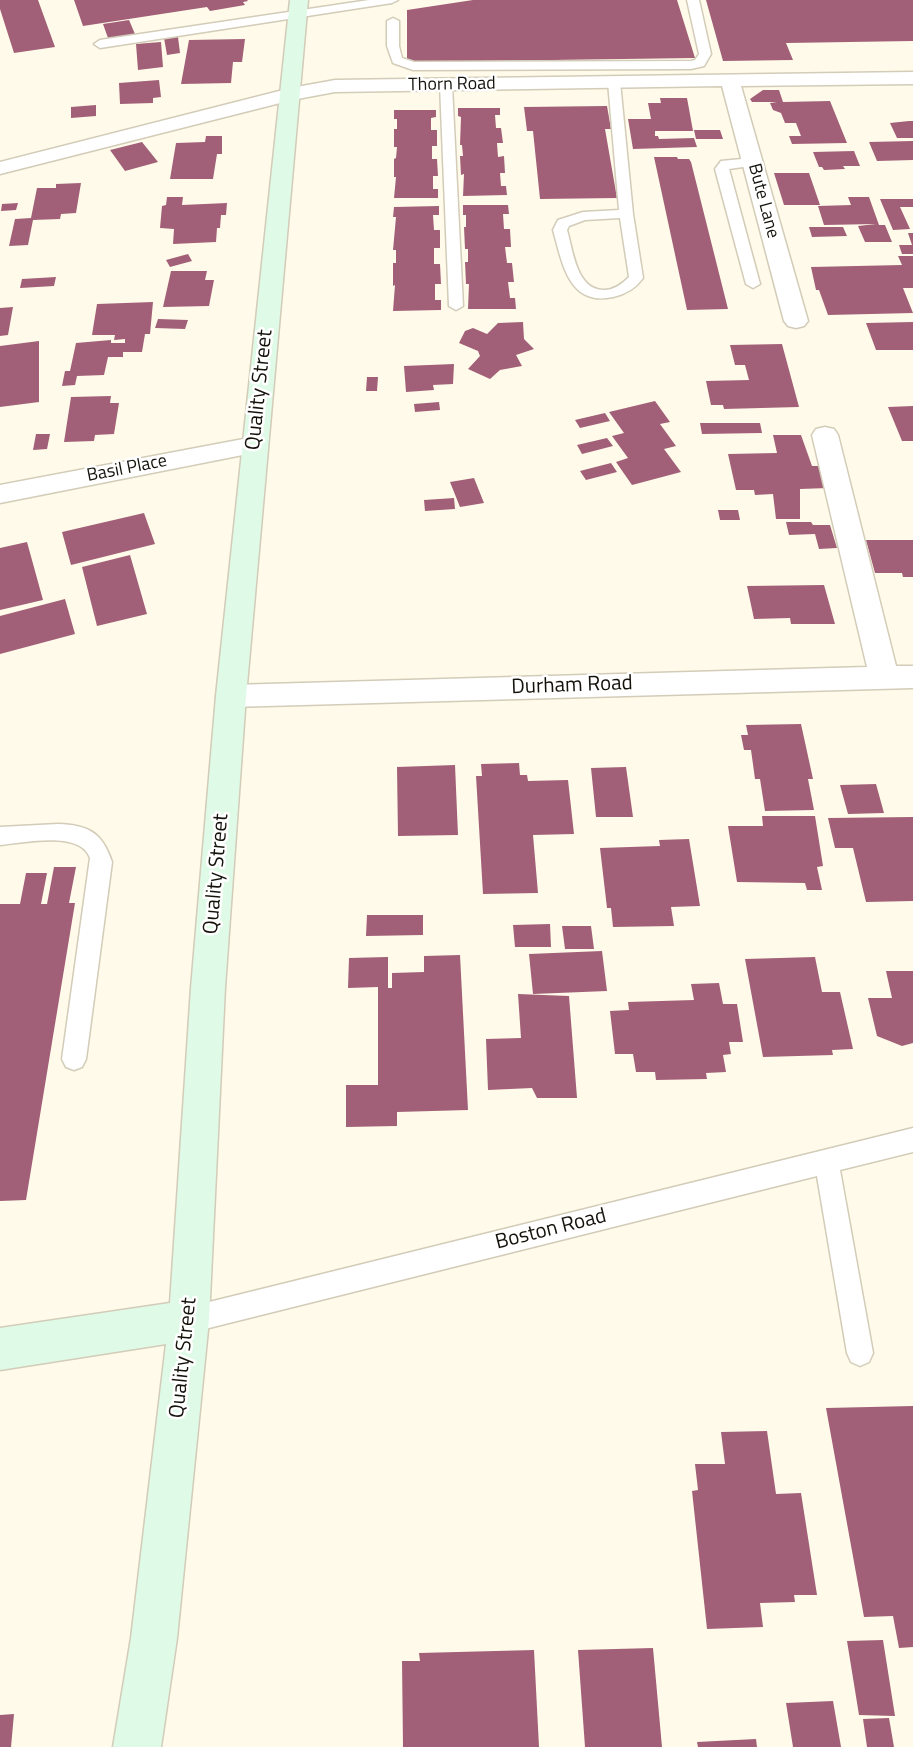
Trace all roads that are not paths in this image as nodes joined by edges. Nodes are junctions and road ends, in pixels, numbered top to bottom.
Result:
1 (392, 0) edge
2 (693, 0) edge
3 (298, 7) edge
4 (393, 21) dead end
5 (100, 44) dead end
6 (913, 78) edge
7 (730, 80) junction
8 (614, 82) junction
9 (446, 85) junction
10 (291, 94) junction
11 (752, 162) junction
12 (0, 168) edge
13 (626, 214) junction
14 (765, 267) junction
15 (753, 284) dead end
16 (456, 306) dead end
17 (796, 321) dead end
18 (825, 435) dead end
19 (254, 445) junction
20 (0, 494) edge
21 (913, 677) edge
22 (884, 678) junction
23 (231, 696) junction
24 (0, 836) edge
25 (74, 1059) dead end
26 (913, 1140) edge
27 (827, 1162) junction
28 (189, 1320) junction
29 (0, 1349) edge
30 (860, 1353) dead end
31 (136, 1747) edge

1 - 3 lane
2 - 4 lane
3 - 5 lane
3 - 10 street, Quality Street
6 - 7 street, Thorn Road
7 - 8 street, Thorn Road
7 - 11 street, Bute Lane
8 - 9 street, Thorn Road
8 - 13 lane
9 - 10 street, Thorn Road
9 - 16 lane
10 - 12 street, Thorn Road
10 - 19 street, Quality Street
11 - 14 street, Bute Lane
11 - 14 lane
13 - 13 lane
14 - 15 lane
14 - 17 street, Bute Lane
18 - 22 street
19 - 20 street, Basil Place
19 - 23 street, Quality Street
21 - 22 street, Durham Road
22 - 23 street, Durham Road
23 - 28 street, Quality Street
24 - 25 lane
26 - 27 lane, Boston Road
27 - 28 lane, Boston Road
27 - 30 lane
28 - 29 street
28 - 31 street, Quality Street

